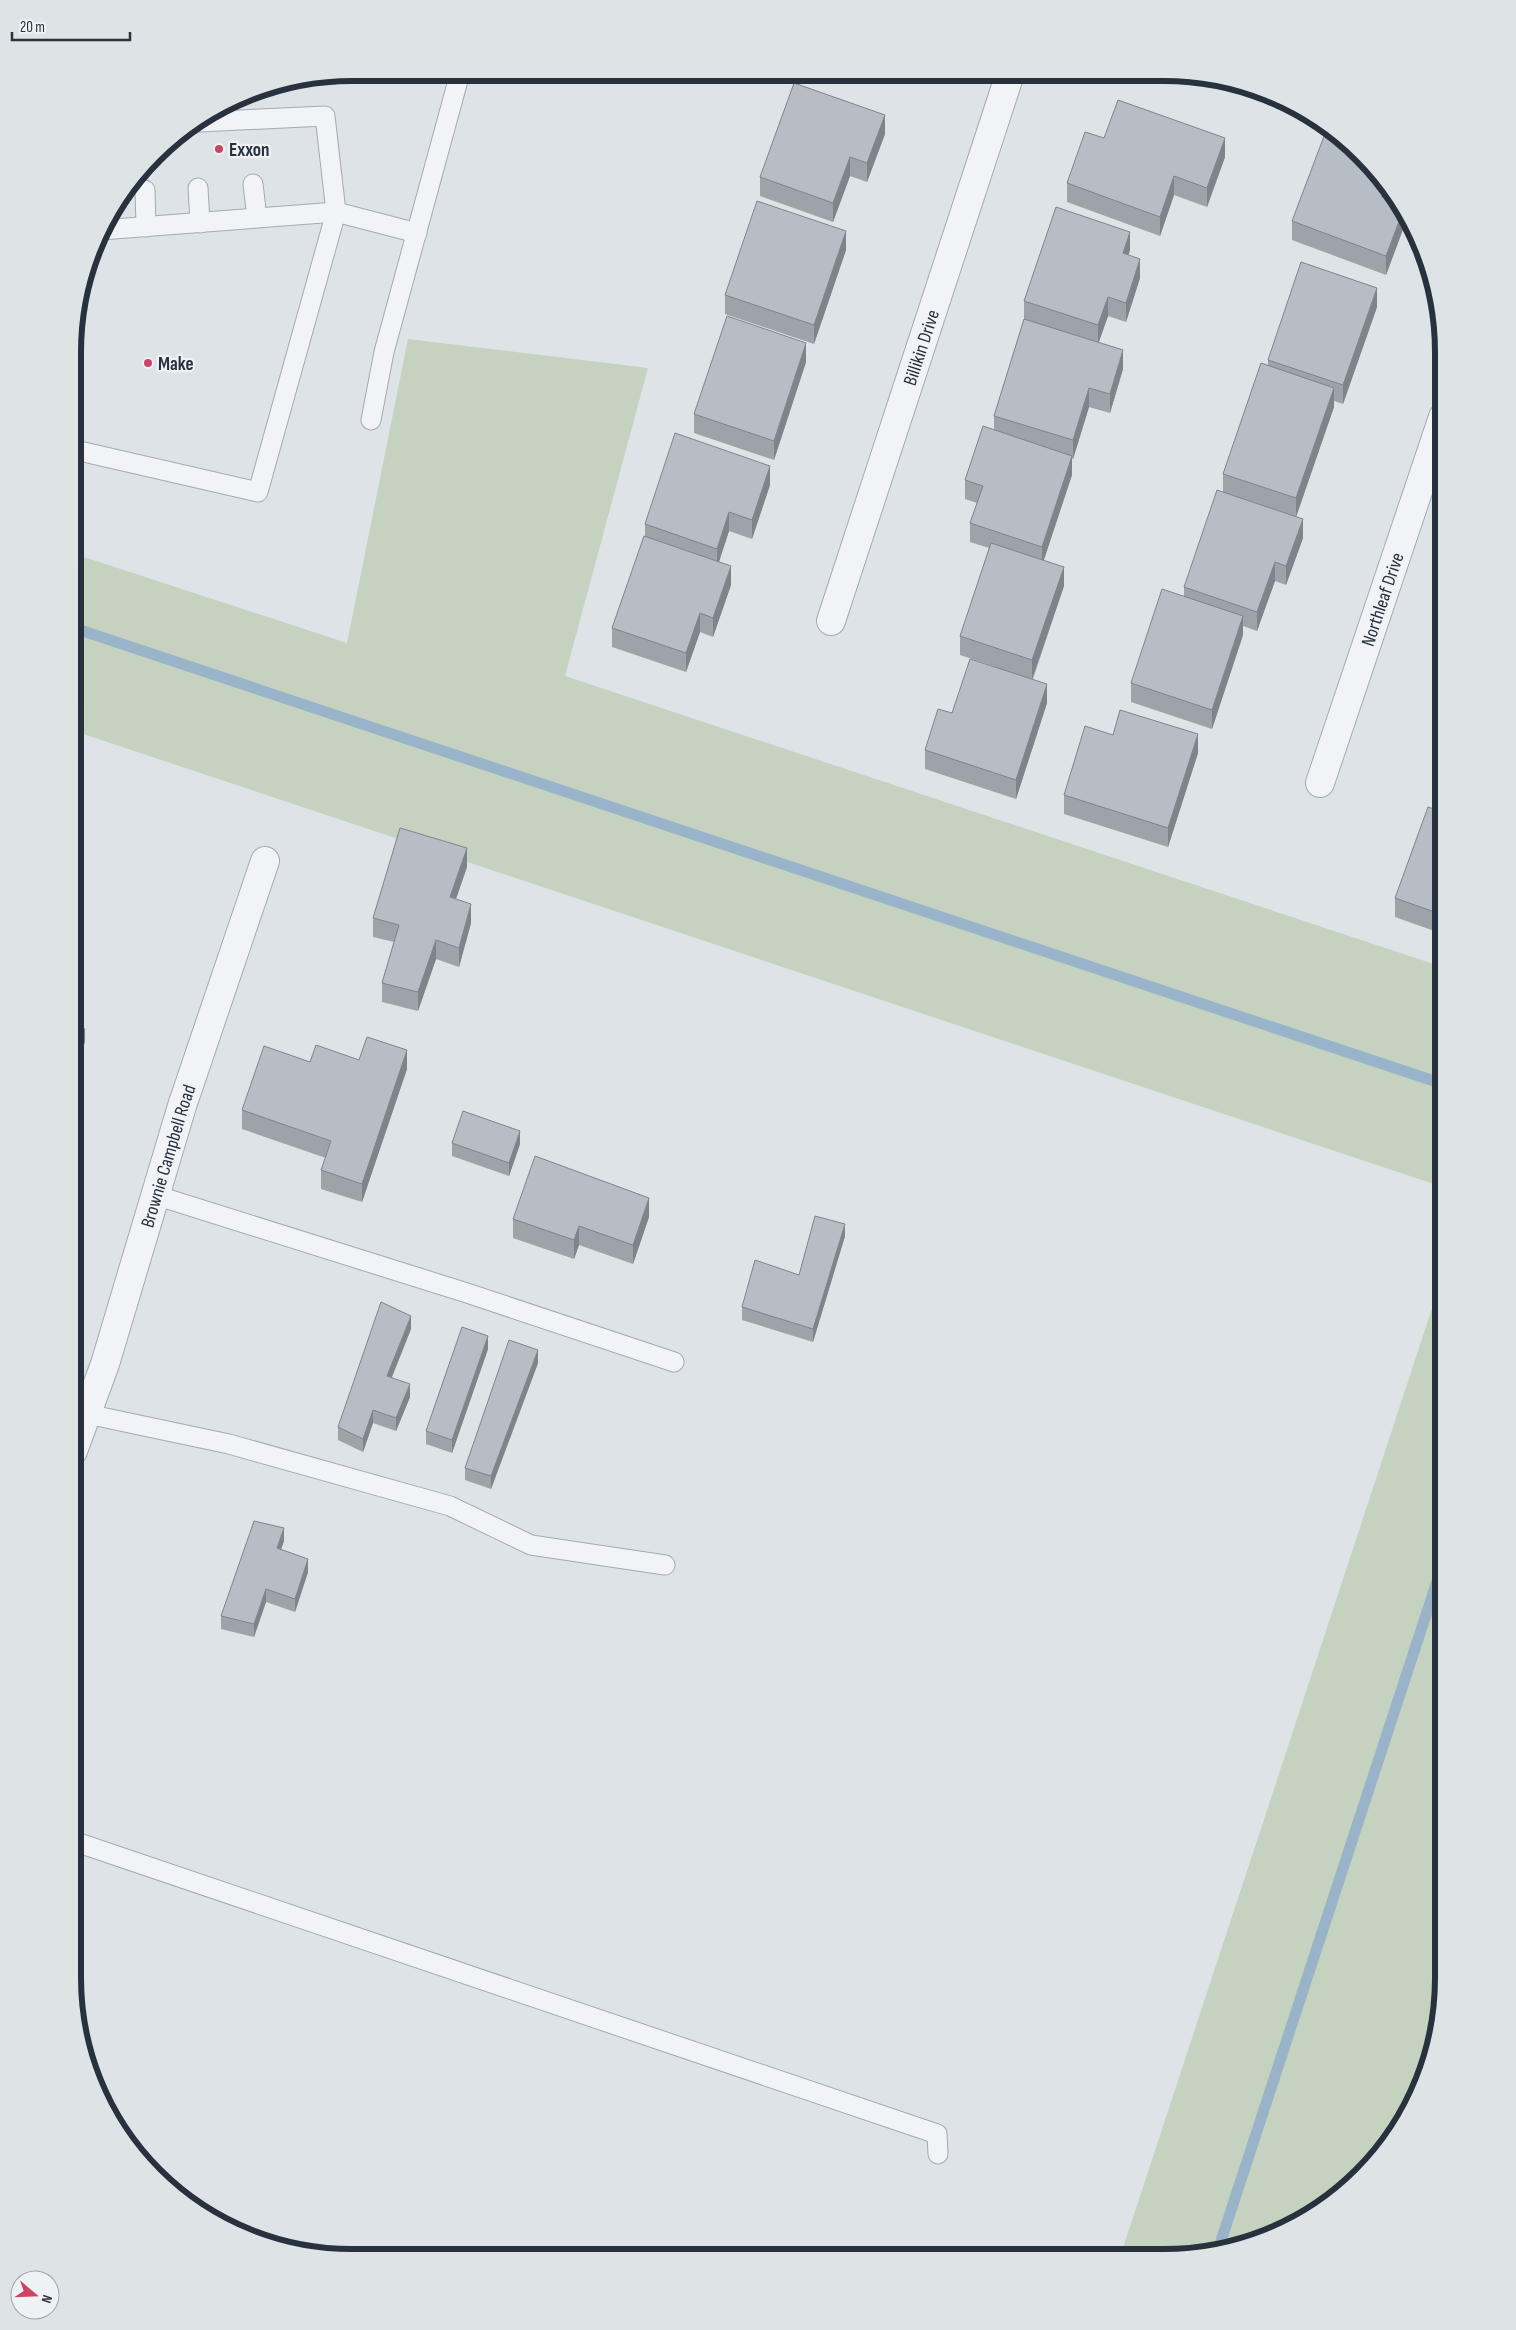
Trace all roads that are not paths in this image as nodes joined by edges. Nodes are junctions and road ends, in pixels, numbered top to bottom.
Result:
1 (458, 81) edge
2 (1008, 81) edge
3 (200, 128) edge
4 (253, 184) dead end
5 (198, 188) dead end
6 (145, 190) dead end
7 (336, 212) junction
8 (257, 218) junction
9 (200, 223) junction
10 (146, 227) junction
11 (111, 229) edge
12 (416, 233) junction
13 (371, 420) dead end
14 (1435, 444) edge
15 (81, 451) edge
16 (831, 622) dead end
17 (1320, 783) dead end
18 (265, 860) dead end
19 (155, 1195) junction
20 (674, 1362) dead end
21 (87, 1414) junction
22 (81, 1430) edge
23 (665, 1565) dead end
24 (81, 1844) edge
25 (938, 2154) dead end

1 - 12 lane
2 - 16 street, Billikin Drive
3 - 7 lane
4 - 8 lane
5 - 9 lane
6 - 10 lane
7 - 8 lane
7 - 12 lane
7 - 15 lane
8 - 9 lane
9 - 10 lane
10 - 11 lane
12 - 13 lane
14 - 17 street, Northleaf Drive
18 - 19 street, Brownie Campbell Road
19 - 20 lane
19 - 21 street, Brownie Campbell Road
21 - 22 street, Brownie Campbell Road
21 - 23 lane
24 - 25 lane

